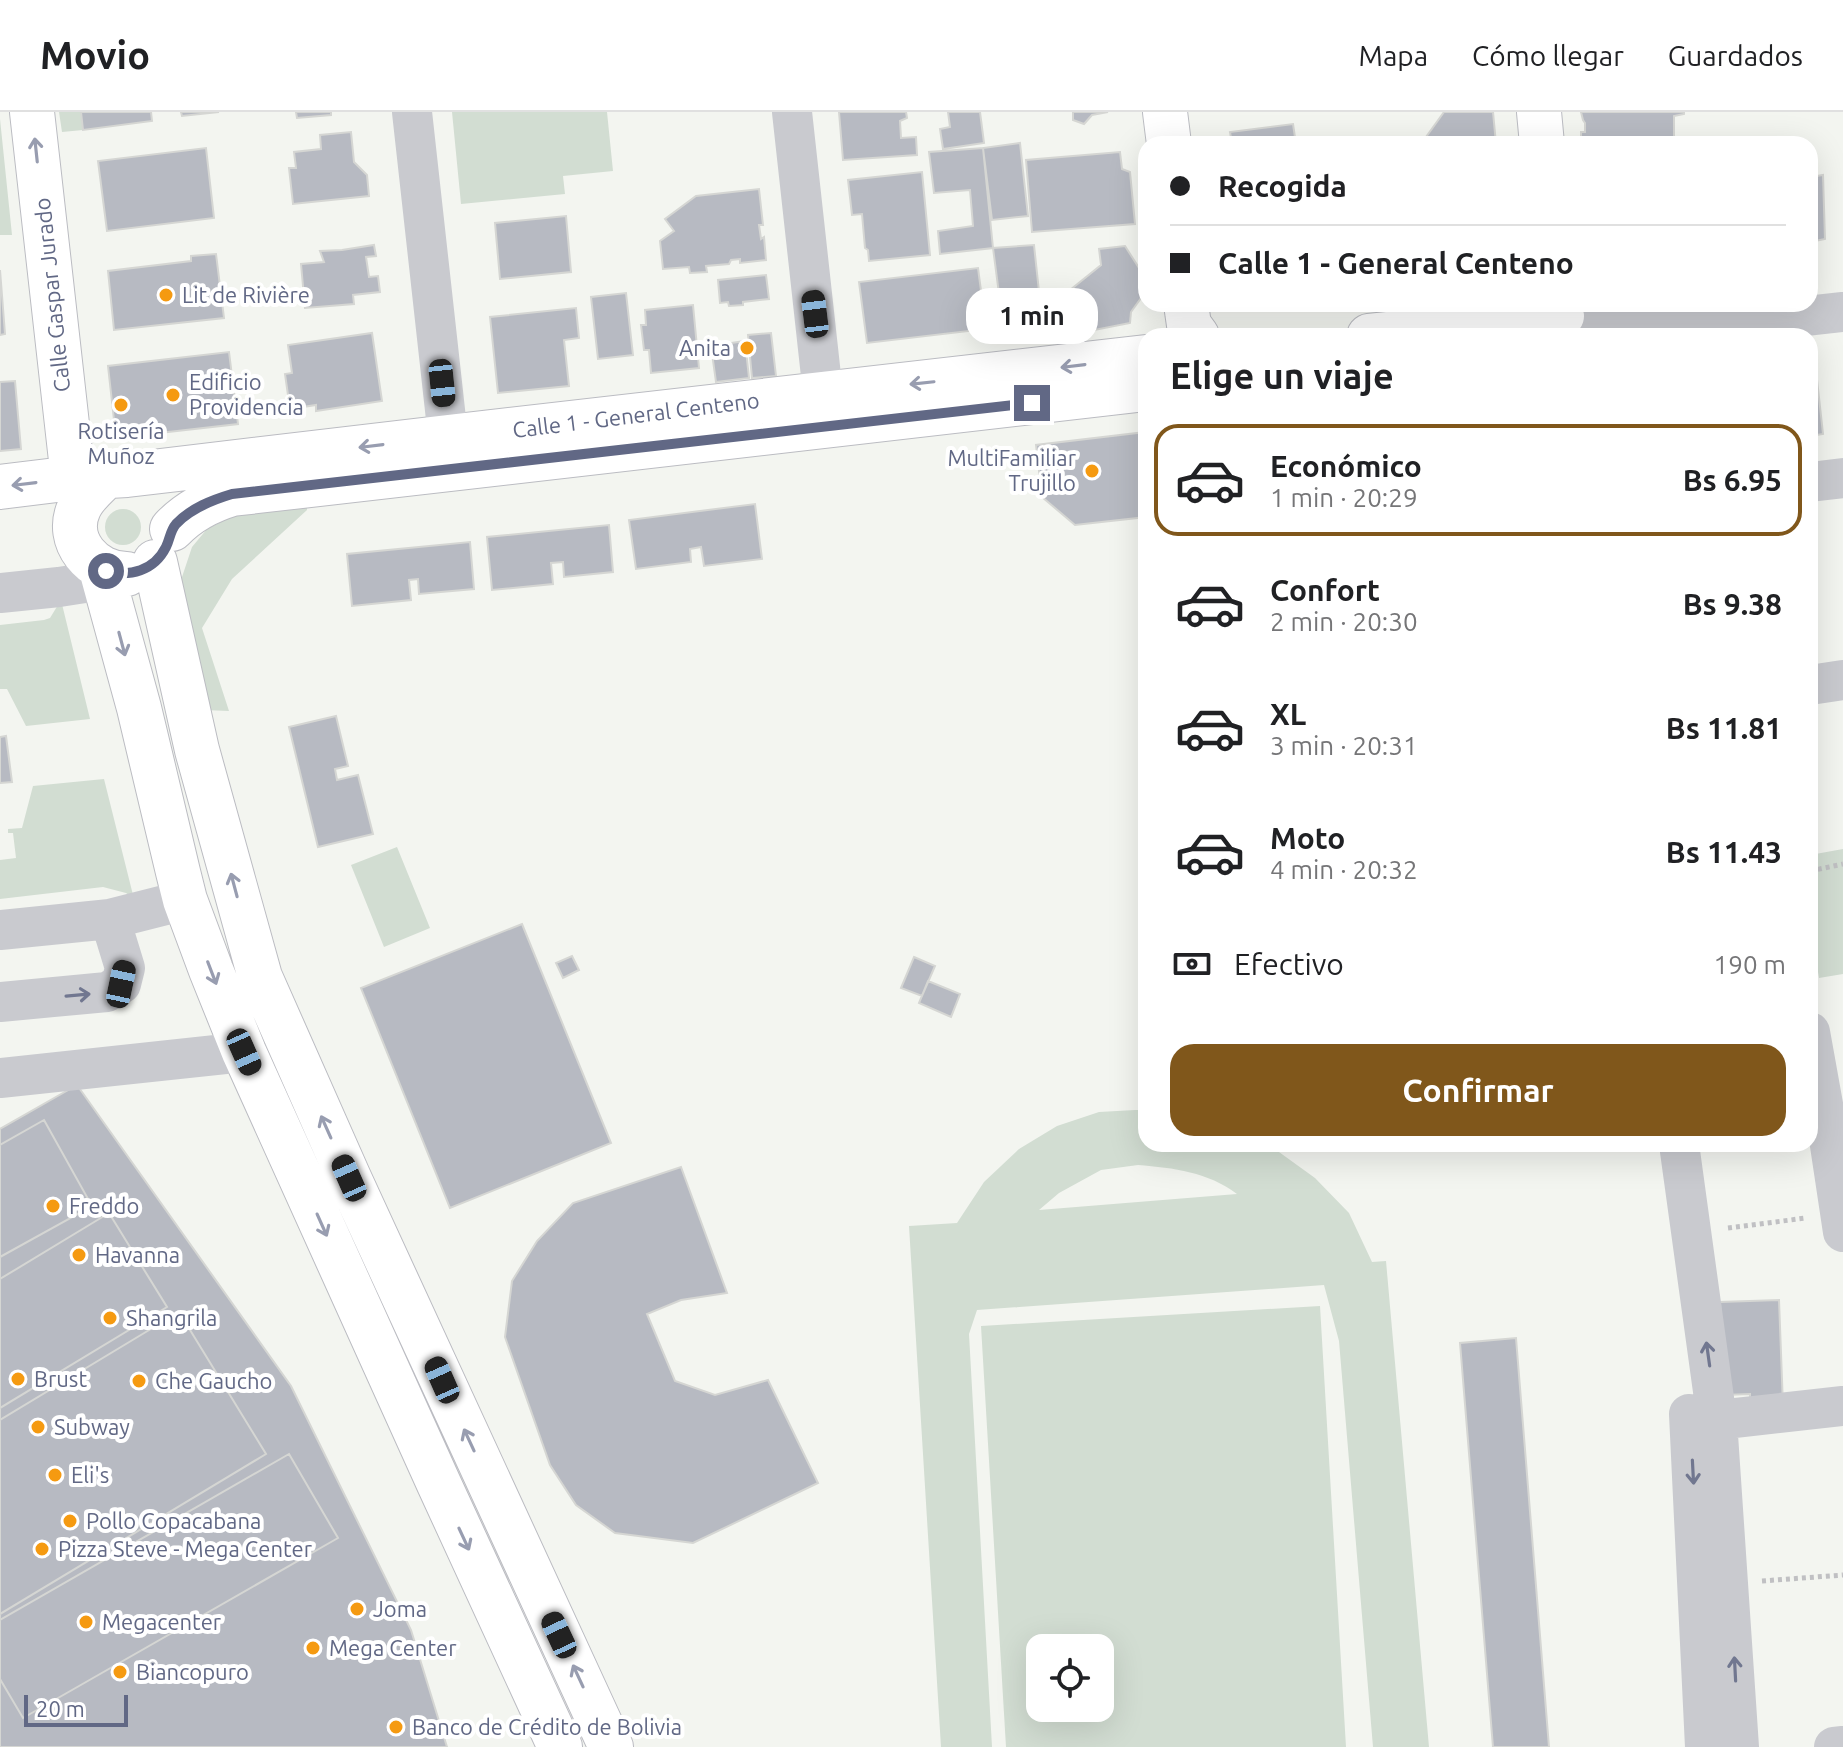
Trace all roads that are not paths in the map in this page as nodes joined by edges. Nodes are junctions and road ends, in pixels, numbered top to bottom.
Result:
1 (32, 112) edge
2 (412, 112) edge
3 (792, 112) edge
4 (1165, 112) edge
5 (1539, 112) edge
6 (1168, 136) edge
7 (1541, 136) edge
8 (1843, 285) edge
9 (1818, 287) edge
10 (1608, 312) edge
11 (1843, 312) edge
12 (1757, 313) edge
13 (1556, 319) edge
14 (1457, 328) edge
15 (1668, 328) edge
16 (1138, 359) edge
17 (1138, 389) edge
18 (1002, 390) junction
19 (825, 410) junction
20 (450, 453) junction
21 (101, 477) junction
22 (1843, 478) edge
23 (1818, 481) edge
24 (0, 487) edge
25 (0, 517) edge
26 (74, 522) junction
27 (164, 545) junction
28 (103, 574) junction
29 (0, 593) edge
30 (1843, 680) edge
31 (1818, 684) edge
32 (185, 696) junction
33 (139, 708) junction
34 (185, 900) junction
35 (110, 919) junction
36 (0, 930) edge
37 (0, 1002) edge
38 (244, 1052) junction
39 (1818, 1070) edge
40 (0, 1078) edge
41 (1836, 1131) edge
42 (1655, 1152) edge
43 (1680, 1152) edge
44 (1842, 1223) edge
45 (1843, 1406) edge
46 (1704, 1422) junction
47 (1843, 1746) edge
48 (560, 1747) edge
49 (611, 1747) edge
50 (1705, 1747) edge
51 (1739, 1747) edge
52 (1834, 1747) edge

21 -> 1 main road, Calle Gaspar Jurado
2 - 20 street
3 - 19 street
4 - 6 main road
5 - 7 main road
8 - 9 street
10 - 13 street
11 - 12 street
12 - 15 street
13 - 14 main road
16 -> 18 main road, Calle 1 - General Centeno
17 - 18 main road, Calle 1 - General Centeno
18 - 19 main road, Calle 1 - General Centeno
19 - 20 main road, Calle 1 - General Centeno
20 -> 21 main road, Calle 1 - General Centeno
20 - 27 main road, Calle 1 - General Centeno
21 -> 24 main road, Calle 1 - General Centeno
21 - 26 main road
21 - 27 main road
22 - 23 street
25 - 26 main road
26 - 28 main road
27 - 28 main road
27 - 32 main road
28 - 29 street
28 -> 33 main road
30 - 31 street
32 - 33 main road
49 -> 32 main road
33 - 34 main road
34 - 35 street
34 -> 38 main road
35 - 36 street
37 -> 35 street
38 - 40 street
38 -> 48 main road
39 - 41 street
41 - 44 street
42 - 46 street
46 -> 43 street
45 - 46 street
46 -> 50 street
51 -> 46 street
47 - 52 street

